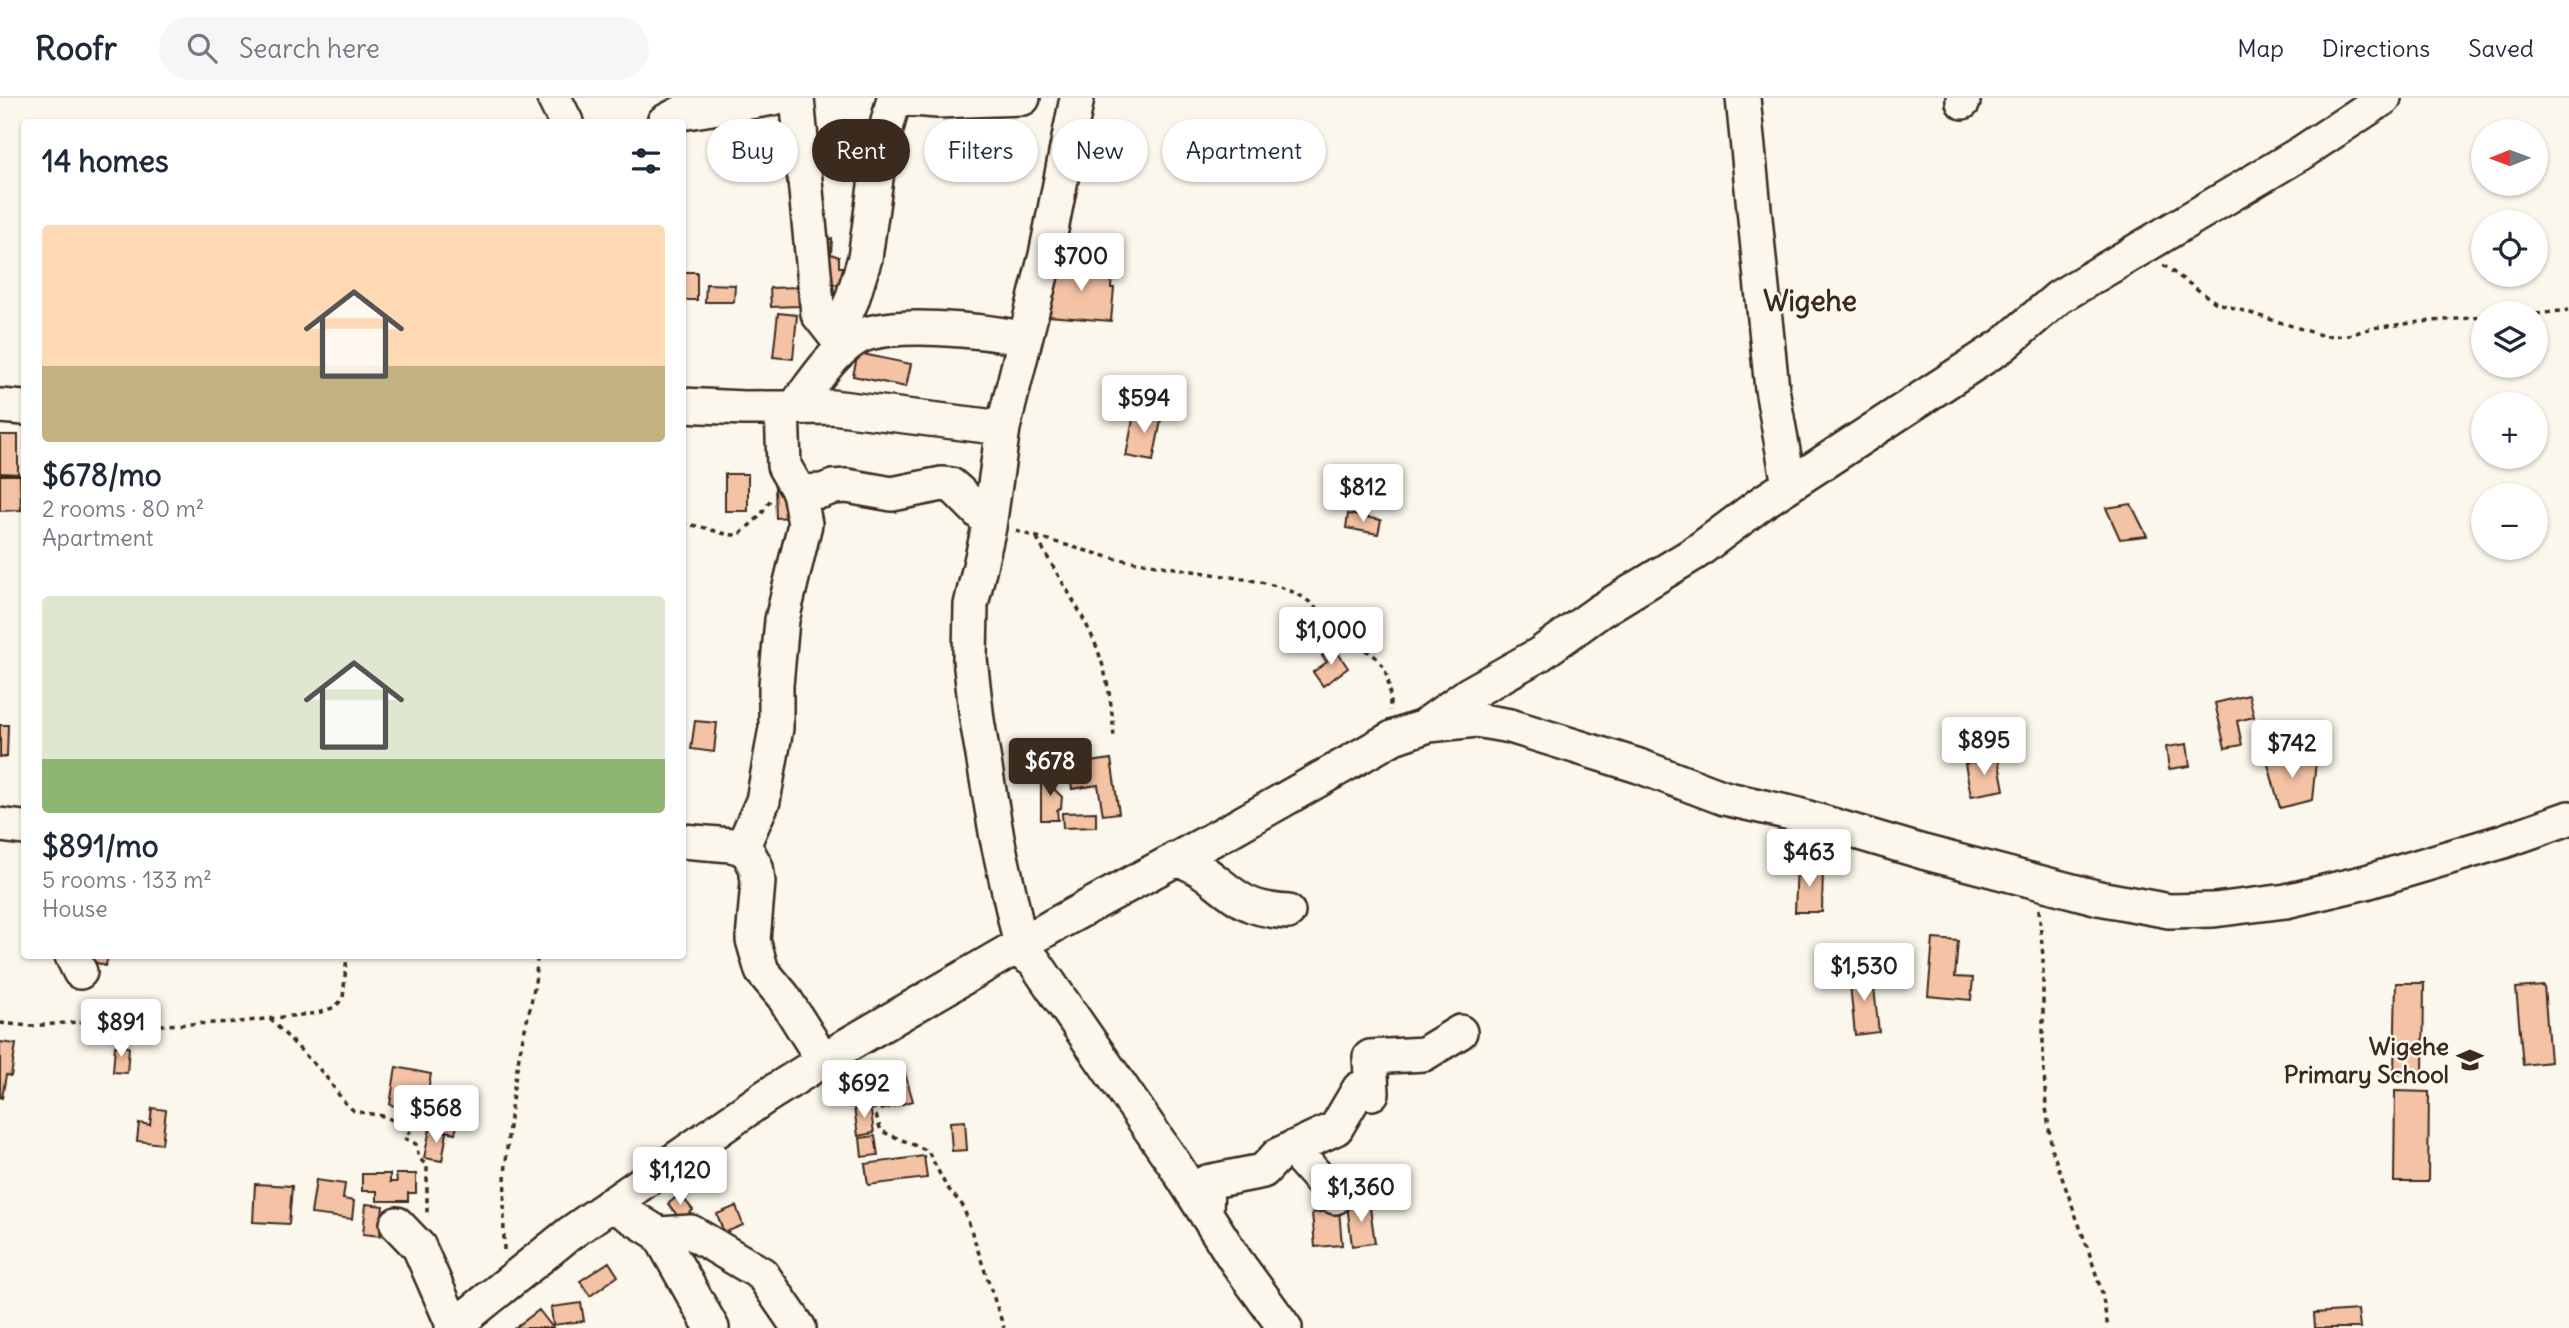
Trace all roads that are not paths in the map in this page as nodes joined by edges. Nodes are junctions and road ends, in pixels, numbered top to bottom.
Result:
1 (554, 98) edge
2 (659, 98) edge
3 (774, 98) edge
4 (797, 98) edge
5 (894, 98) edge
6 (901, 98) edge
7 (1023, 98) edge
8 (1077, 98) edge
9 (1743, 98) edge
10 (2384, 98) edge
11 (564, 119) edge
12 (657, 119) edge
13 (670, 119) edge
14 (1026, 339) junction
15 (840, 342) junction
16 (686, 405) edge
17 (0, 406) edge
18 (21, 408) edge
19 (788, 408) junction
20 (1003, 428) junction
21 (791, 479) junction
22 (1788, 485) junction
23 (989, 522) junction
24 (1409, 732) junction
25 (2569, 818) edge
26 (0, 825) edge
27 (21, 828) edge
28 (686, 841) edge
29 (742, 848) junction
30 (1175, 859) junction
31 (1288, 912) dead end
32 (1018, 947) junction
33 (1460, 1032) dead end
34 (823, 1060) junction
35 (1292, 1148) junction
36 (1335, 1197) dead end
37 (611, 1204) junction
38 (1206, 1214) junction
39 (397, 1224) dead end
40 (659, 1234) junction
41 (453, 1327) edge
42 (712, 1328) edge
43 (799, 1328) edge
44 (1285, 1328) edge

1 - 11 street
2 - 12 street
3 - 13 street
4 - 15 street
5 - 15 street
6 - 7 street
8 - 14 street
9 - 22 street
10 - 22 street
14 - 15 street
14 - 20 street
15 - 19 street
16 - 19 street
17 - 18 street
19 - 20 street
19 - 21 street
20 - 23 street
21 - 23 street
21 - 29 street
22 - 24 street
23 - 32 street
24 - 25 street
24 - 30 street
26 - 27 street
28 - 29 street
29 - 34 street
30 - 31 street
30 - 32 street
32 - 34 street
32 - 38 street
33 - 35 street
34 - 37 street
35 - 36 street
35 - 38 street
37 - 40 street
37 - 41 street
38 - 44 street
39 - 41 street
40 - 42 street
40 - 43 street

